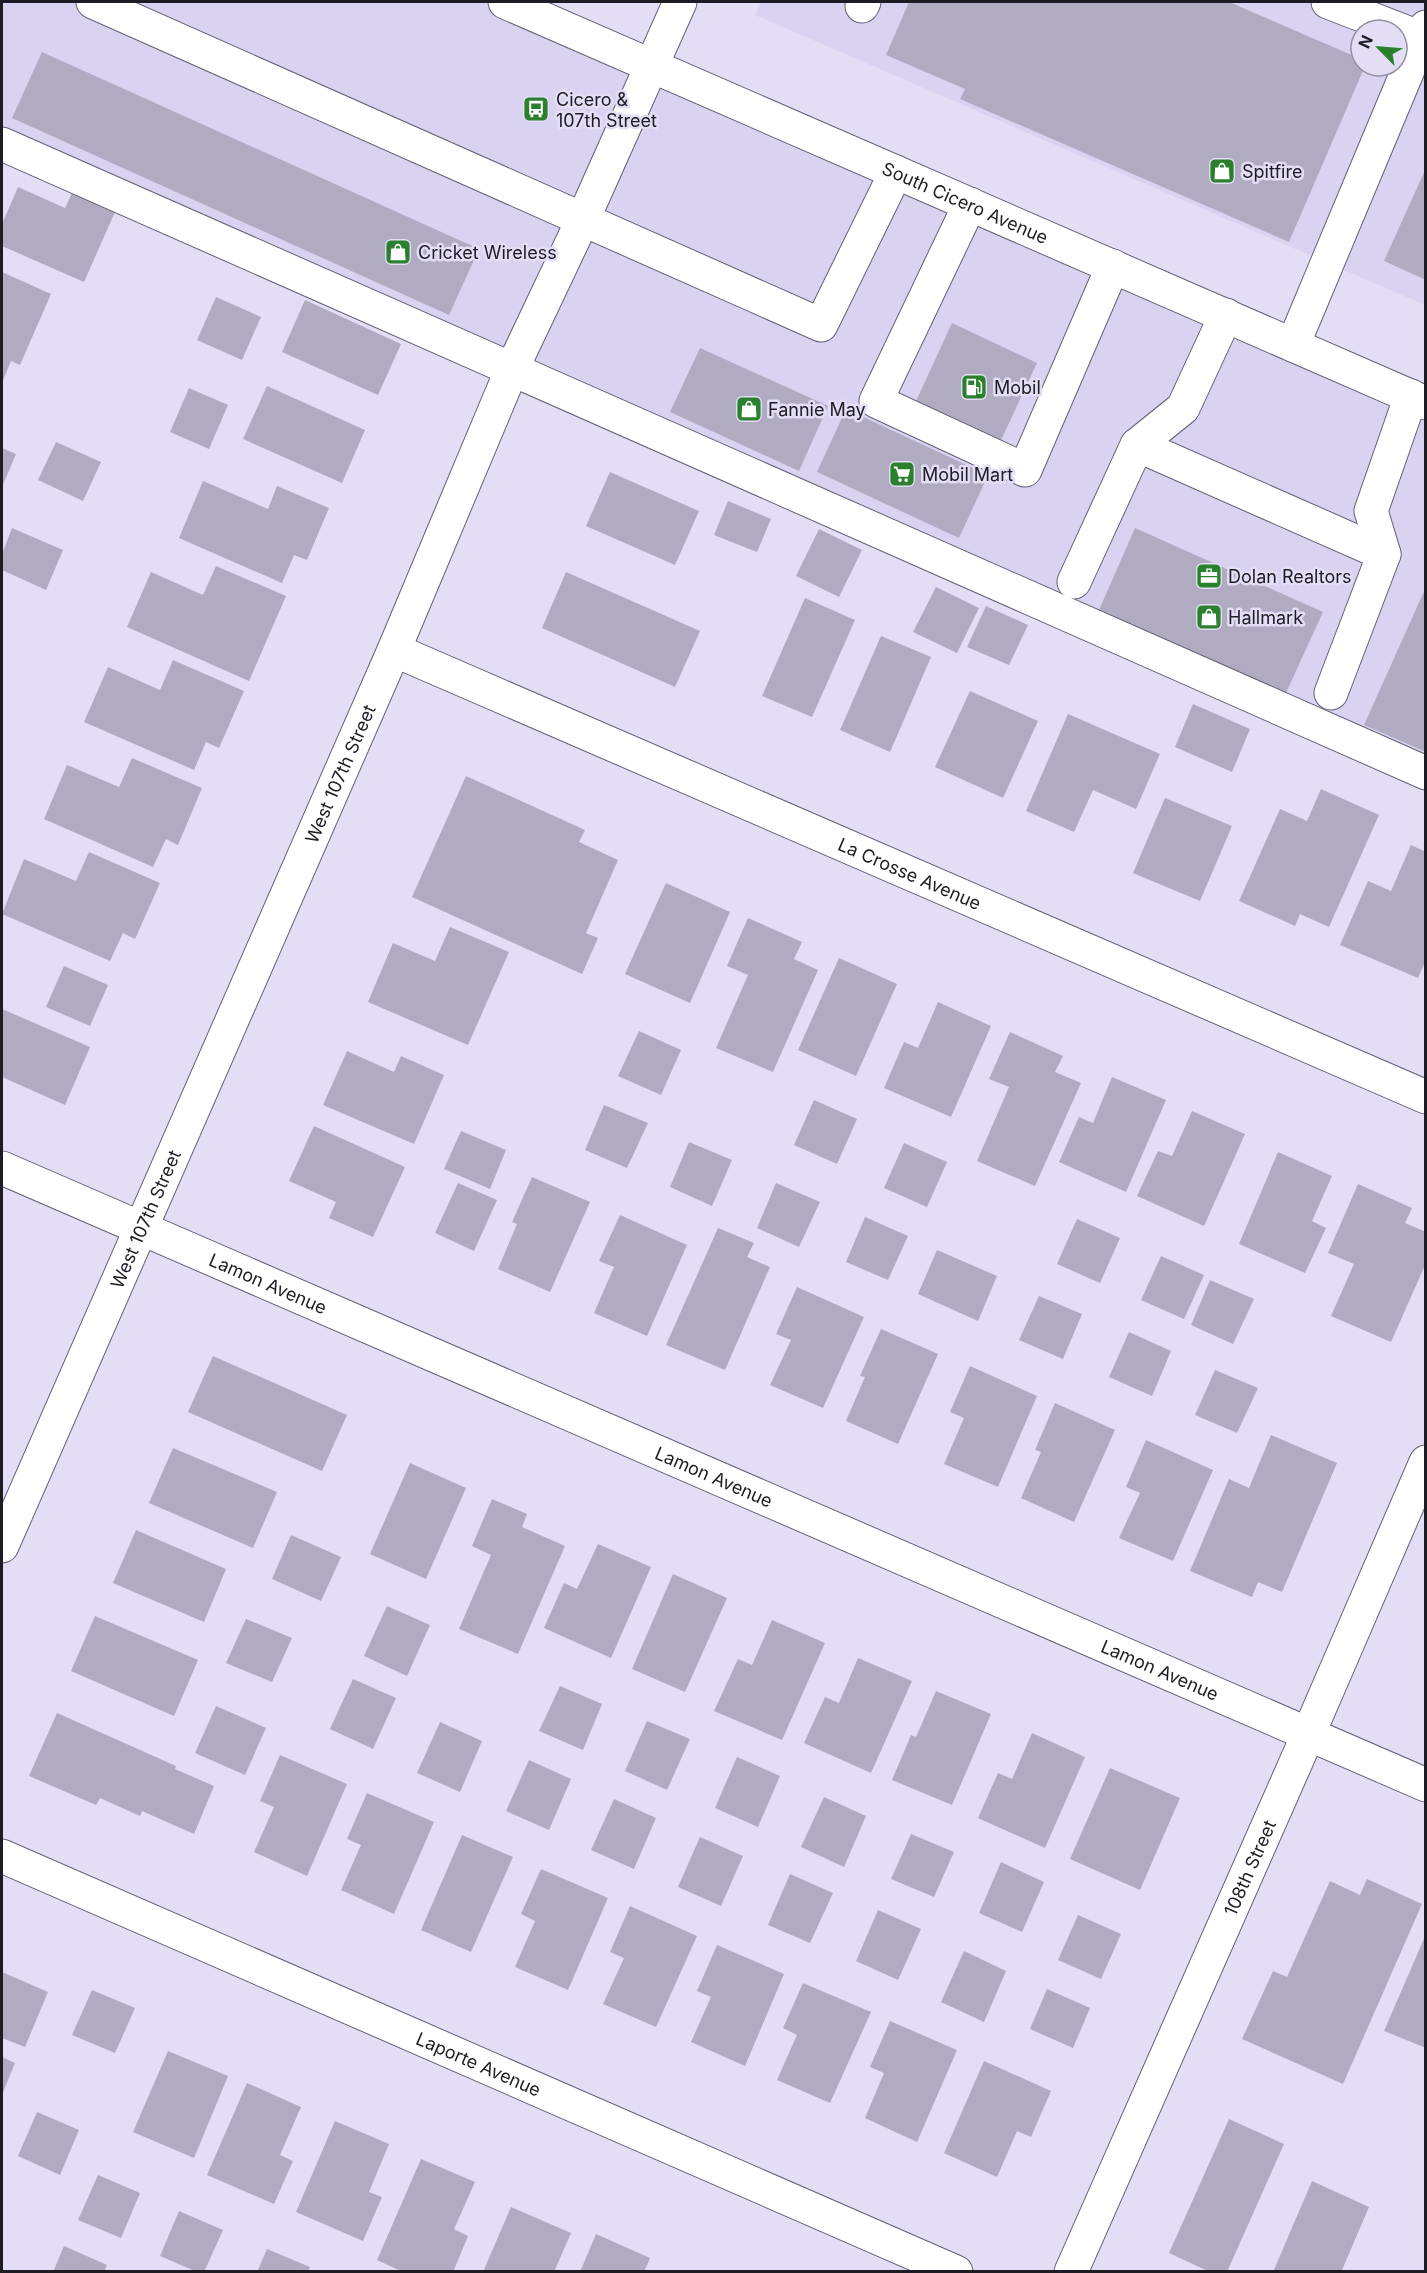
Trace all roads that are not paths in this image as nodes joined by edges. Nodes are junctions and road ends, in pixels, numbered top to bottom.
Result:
1 (93, 2) edge
2 (505, 2) edge
3 (680, 2) edge
4 (1328, 2) edge
5 (1423, 33) edge
6 (651, 66) junction
7 (2, 144) edge
8 (896, 172) junction
9 (970, 204) junction
10 (584, 217) junction
11 (1113, 266) junction
12 (1226, 315) junction
13 (1293, 345) junction
14 (512, 369) junction
15 (1418, 399) edge
16 (1137, 445) junction
17 (1384, 554) junction
18 (1074, 582) dead end
19 (394, 650) junction
20 (1331, 693) dead end
21 (1425, 773) edge
22 (1425, 1096) edge
23 (2, 1168) edge
24 (141, 1229) junction
25 (1425, 1462) edge
26 (2, 1546) edge
27 (1308, 1735) junction
28 (1425, 1785) edge
29 (2, 1856) edge
30 (956, 2271) edge
31 (1071, 2271) edge

1 - 10 street
2 - 6 street, South Cicero Avenue
3 - 6 street, West 107th Street
4 - 5 street
5 - 13 street
6 - 8 street, South Cicero Avenue
6 - 10 street, West 107th Street
7 - 14 street
8 - 9 street, South Cicero Avenue
8 - 10 street
9 - 11 street, South Cicero Avenue
9 - 11 street
10 - 14 street, West 107th Street
11 - 12 street, South Cicero Avenue
12 - 13 street, South Cicero Avenue
12 - 16 street
13 - 15 street, South Cicero Avenue
14 - 19 street, West 107th Street
14 - 21 street
15 - 17 street
16 - 17 street
16 - 18 street
17 - 20 street
19 - 22 street, La Crosse Avenue
19 - 24 street, West 107th Street
23 - 24 street, Lamon Avenue
24 - 26 street, West 107th Street
24 - 27 street, Lamon Avenue
25 - 27 street, 108th Street
27 - 28 street, Lamon Avenue
27 - 31 street, 108th Street
29 - 30 street, Laporte Avenue

